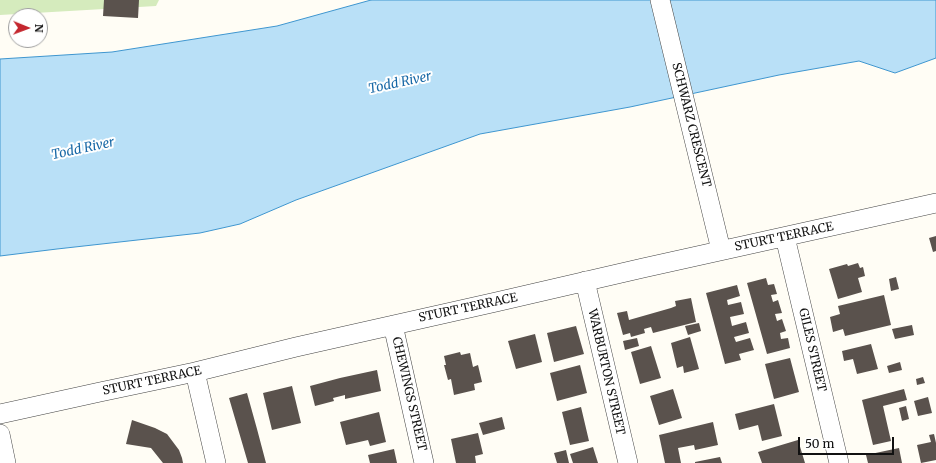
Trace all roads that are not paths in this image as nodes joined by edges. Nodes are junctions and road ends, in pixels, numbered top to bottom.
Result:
1 (660, 0) edge
2 (936, 203) edge
3 (785, 237) junction
4 (721, 250) junction
5 (585, 282) junction
6 (393, 325) junction
7 (195, 372) junction
8 (0, 414) edge
9 (0, 434) edge
10 (6, 463) edge
11 (216, 463) edge
12 (424, 463) edge
13 (628, 463) edge
14 (839, 463) edge

1 - 4 street, SCHWARZ CRESCENT
2 - 3 street, STURT TERRACE
3 - 4 street, STURT TERRACE
3 - 14 street, GILES STREET
4 - 5 street, STURT TERRACE
5 - 6 street, STURT TERRACE
5 - 13 street, WARBURTON STREET
6 - 7 street, STURT TERRACE
6 - 12 street, CHEWINGS STREET
7 - 8 street, STURT TERRACE
7 - 11 street
9 - 10 street

